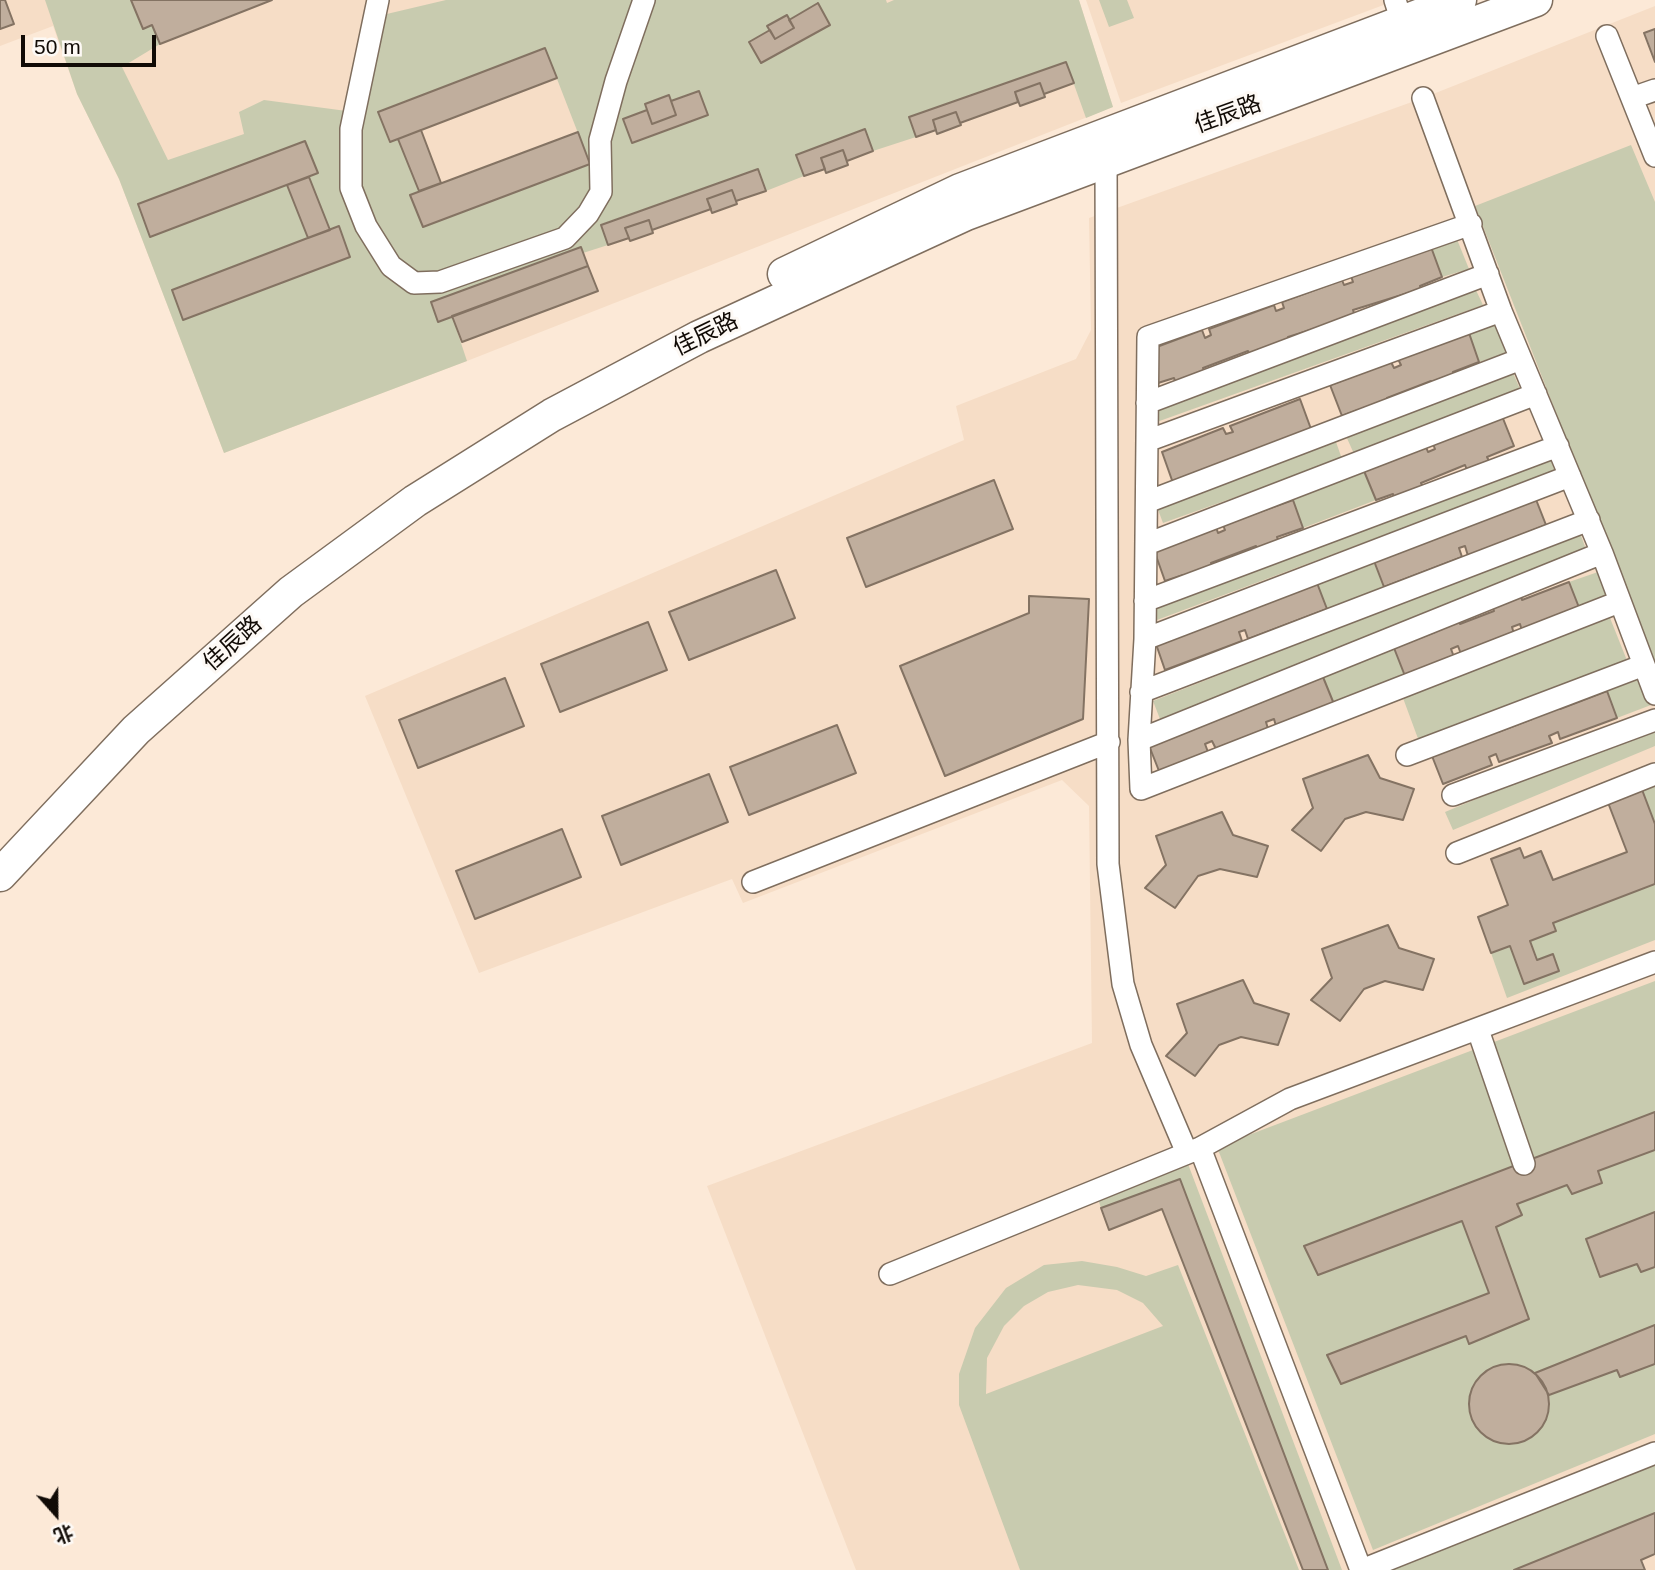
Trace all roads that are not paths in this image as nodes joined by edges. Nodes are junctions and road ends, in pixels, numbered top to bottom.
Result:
1 (378, 0) edge
2 (643, 0) edge
3 (1460, 0) edge
4 (1536, 0) edge
5 (1398, 11) edge
6 (1607, 36) dead end
7 (1655, 90) edge
8 (1423, 98) dead end
9 (1632, 98) junction
10 (1655, 156) edge
11 (1106, 160) junction
12 (1471, 224) junction
13 (1489, 274) junction
14 (1501, 311) junction
15 (1521, 359) junction
16 (1536, 394) junction
17 (1147, 402) junction
18 (1147, 441) junction
19 (1558, 446) junction
20 (1570, 476) junction
21 (1147, 502) junction
22 (1588, 520) junction
23 (1147, 544) junction
24 (1602, 553) junction
25 (1145, 601) junction
26 (1619, 603) junction
27 (1145, 639) junction
28 (1644, 665) junction
29 (1141, 692) junction
30 (1655, 694) edge
31 (1655, 720) edge
32 (1139, 740) junction
33 (1109, 742) junction
34 (1407, 755) dead end
35 (1655, 775) edge
36 (1453, 795) dead end
37 (0, 845) edge
38 (1457, 853) dead end
39 (0, 875) edge
40 (753, 882) dead end
41 (1655, 962) edge
42 (1478, 1030) junction
43 (1193, 1150) junction
44 (1524, 1164) dead end
45 (890, 1274) dead end
46 (1655, 1453) edge
47 (1361, 1570) edge

1 - 2 street
3 - 5 main road, 佳辰路
4 - 11 main road, 佳辰路
5 - 37 main road, 佳辰路
6 - 9 street
7 - 9 street
8 - 12 street
9 - 10 street
11 - 33 street
11 - 39 main road, 佳辰路
12 - 13 street
12 - 17 street
13 - 14 street
13 - 17 street
14 - 15 street
14 - 18 street
15 - 16 street
15 - 21 street
16 - 19 street
16 - 23 street
17 - 18 street
18 - 21 street
19 - 20 street
19 - 25 street
20 - 22 street
20 - 27 street
21 - 23 street
22 - 24 street
22 - 29 street
23 - 25 street
24 - 26 street
24 - 32 street
25 - 27 street
26 - 28 street
26 - 32 street
27 - 29 street
28 - 30 street
28 - 34 street
29 - 32 street
31 - 36 street
33 - 40 street
33 - 43 street
35 - 38 street
41 - 42 street
42 - 43 street
42 - 44 street
43 - 45 street
43 - 47 street
46 - 47 street

